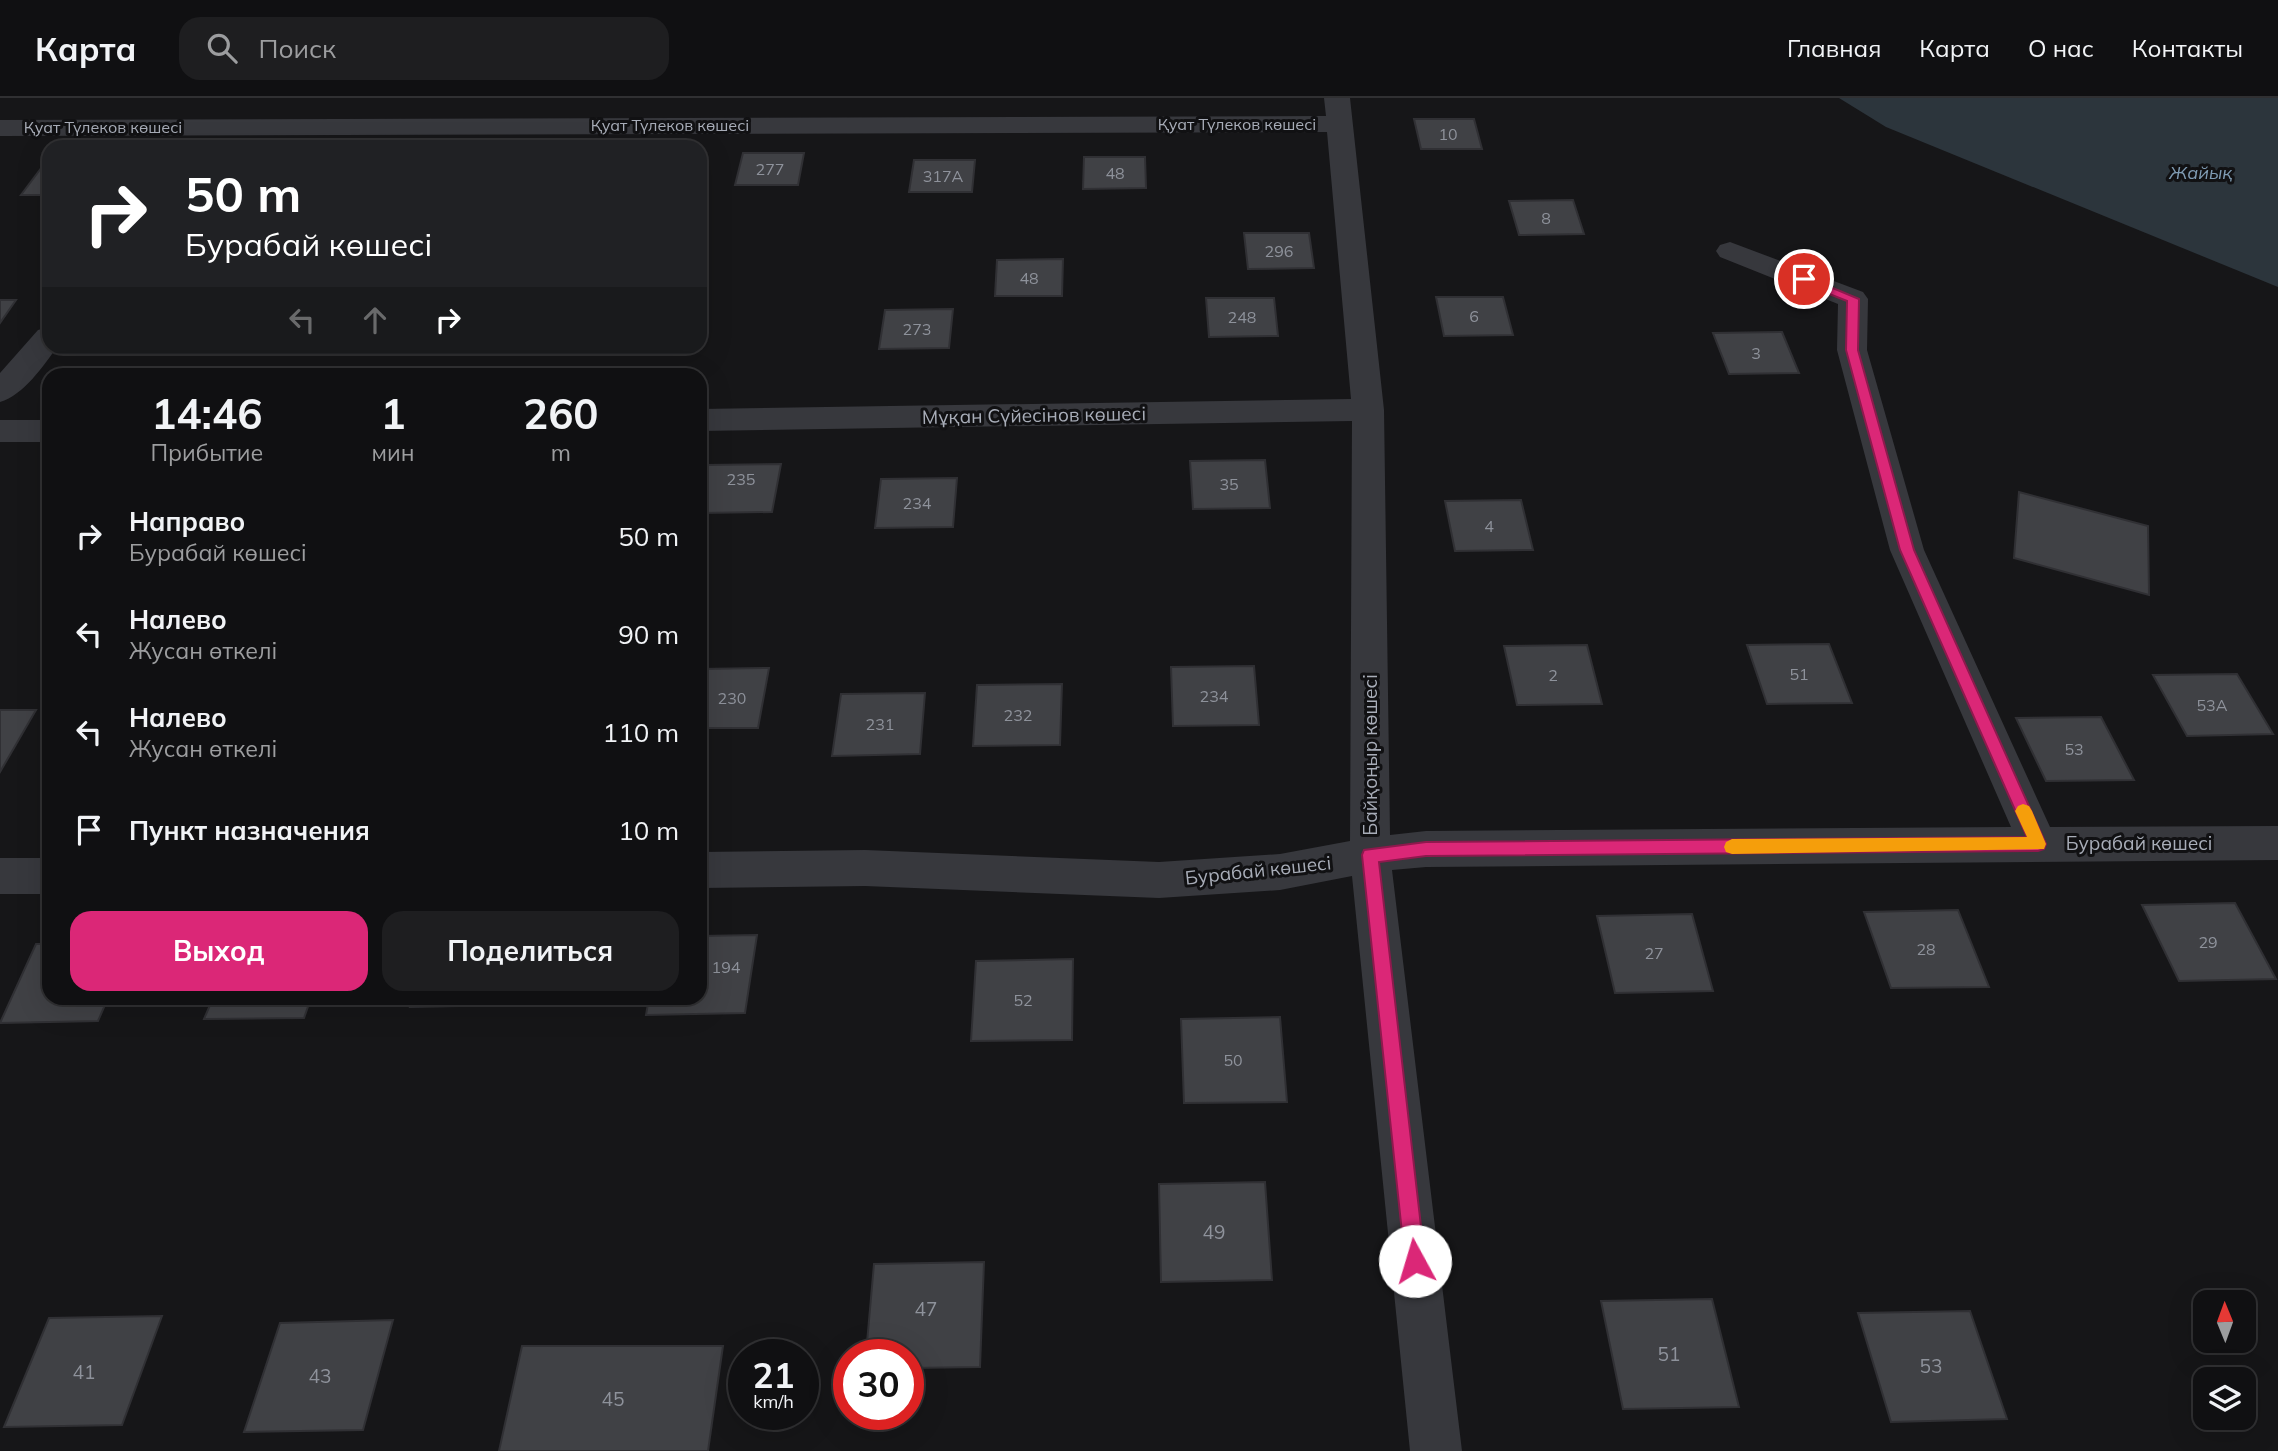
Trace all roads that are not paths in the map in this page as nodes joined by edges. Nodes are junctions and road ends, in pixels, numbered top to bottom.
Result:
1 (240, 98) edge
2 (1339, 111) edge
3 (0, 128) edge
4 (203, 137) edge
5 (1730, 251) dead end
6 (42, 346) edge
7 (0, 391) edge
8 (1368, 410) junction
9 (707, 420) edge
10 (42, 430) edge
11 (0, 431) edge
12 (2278, 843) edge
13 (2038, 844) junction
14 (1370, 855) junction
15 (707, 870) edge
16 (0, 876) edge
17 (42, 876) edge
18 (1436, 1451) edge

1 - 4 street
2 - 4 street, Қуат Түлеков көшесі
2 - 8 street, Байқоңыр көшесi
3 - 4 street, Қуат Түлеков көшесі
5 - 13 street
6 - 7 street
8 - 9 street, Мұқан Сүйесінов көшесі
8 - 14 street, Байқоңыр көшесi
10 - 11 street
12 - 13 street, Бурабай көшесi
13 - 14 street, Бурабай көшесi
14 - 15 street, Бурабай көшесi
14 - 18 street, Байқоңыр көшесi
16 - 17 street

